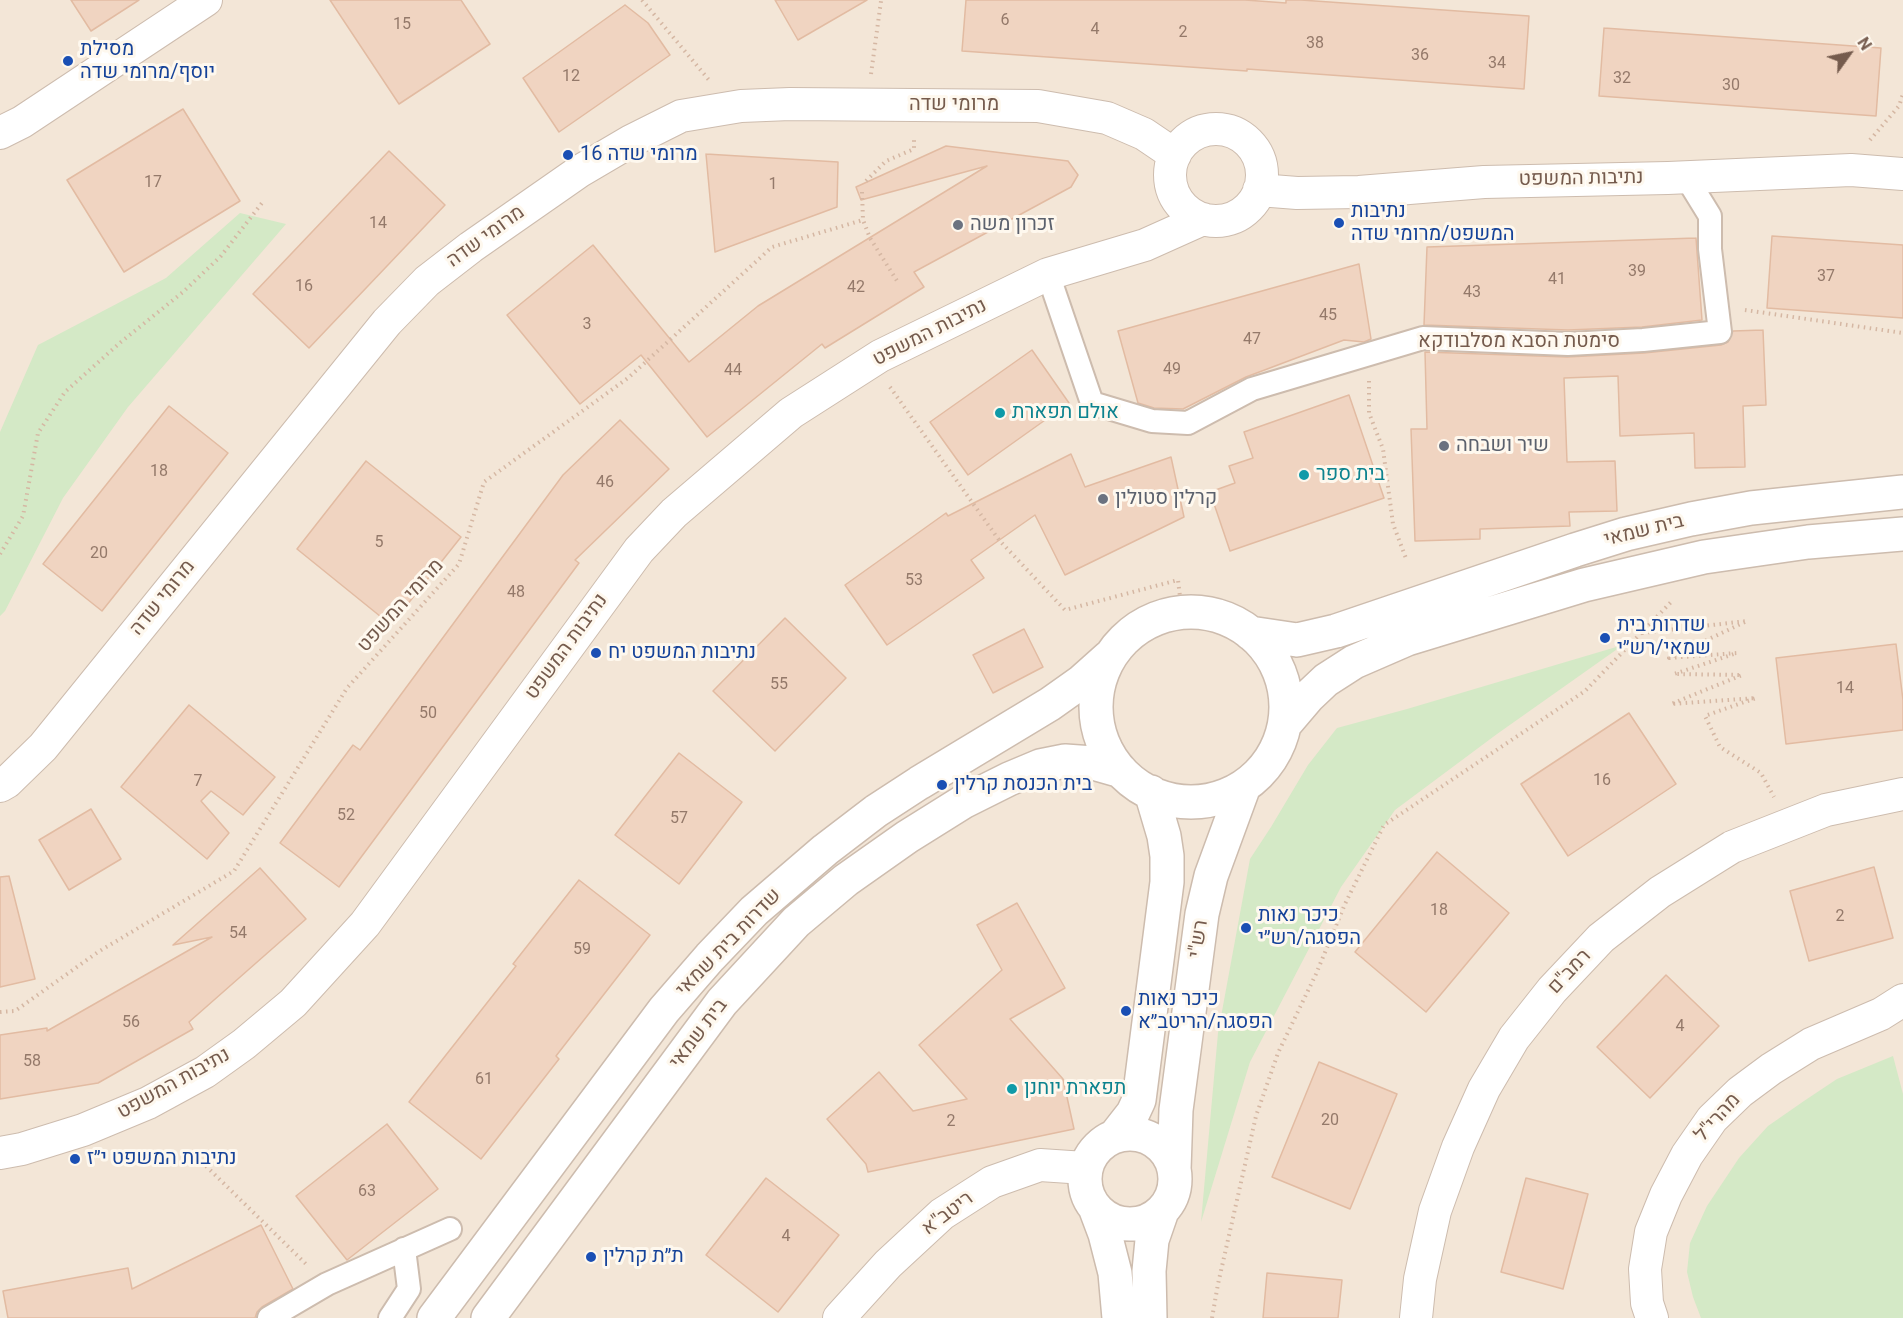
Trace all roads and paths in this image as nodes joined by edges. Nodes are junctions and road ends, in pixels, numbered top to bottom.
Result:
1 (206, 0) edge
2 (642, 0) edge
3 (879, 0) edge
4 (1903, 94) edge
5 (866, 105) junction
6 (916, 105) junction
7 (1899, 106) dead end
8 (731, 107) junction
9 (0, 133) edge
10 (1175, 155) junction
11 (1903, 174) edge
12 (1686, 177) junction
13 (866, 182) dead end
14 (1259, 190) junction
15 (862, 192) dead end
16 (262, 203) dead end
17 (1203, 219) junction
18 (863, 220) junction
19 (1048, 274) junction
20 (899, 284) dead end
21 (1720, 332) junction
22 (1903, 333) edge
23 (1370, 353) junction
24 (871, 362) junction
25 (1903, 492) edge
26 (1903, 534) edge
27 (0, 554) edge
28 (1407, 561) dead end
29 (1673, 600) dead end
30 (1182, 613) junction
31 (1401, 626) junction
32 (1250, 633) junction
33 (1641, 633) junction
34 (1109, 657) junction
35 (1285, 724) junction
36 (1121, 771) junction
37 (0, 786) edge
38 (1244, 786) junction
39 (1151, 792) junction
40 (1903, 794) edge
41 (1790, 824) junction
42 (1903, 1000) edge
43 (0, 1012) edge
44 (1114, 1136) junction
45 (0, 1153) edge
46 (206, 1166) dead end
47 (1085, 1168) junction
48 (1174, 1170) junction
49 (1096, 1209) junction
50 (1162, 1211) junction
51 (450, 1229) dead end
52 (404, 1249) junction
53 (327, 1284) junction
54 (269, 1318) edge
55 (390, 1318) edge
56 (434, 1318) edge
57 (488, 1318) edge
58 (839, 1318) edge
59 (1119, 1318) edge
60 (1150, 1318) edge
61 (1212, 1318) edge
62 (1416, 1318) edge
63 (1652, 1318) edge

1 - 9 street
2 - 8 path
3 - 5 path
4 - 7 path
5 - 6 street, מרומי שדה
5 - 8 street, מרומי שדה
6 - 10 street, מרומי שדה
6 - 13 path
8 - 37 street, מרומי שדה
10 - 14 street
10 - 17 street
11 - 12 street, נתיבות המשפט
12 - 14 street, נתיבות המשפט
12 - 21 street
14 - 17 street
15 - 18 path
16 - 27 path
17 - 19 street, נתיבות המשפט
18 - 20 path
18 - 43 path, מרומי המשפט
19 - 23 street, סימטת הסבא מסלבודקא
19 - 24 street, נתיבות המשפט
21 - 22 path
21 - 23 street, סימטת הסבא מסלבודקא
23 - 28 path
24 - 30 path
24 - 45 street, נתיבות המשפט
25 - 31 street, בית שמאי
26 - 31 street, בית שמאי
29 - 33 path
30 - 32 street
30 - 34 street
31 - 32 street
31 - 35 street
32 - 35 street
33 - 41 path
33 - 61 path
34 - 36 street
34 - 56 street, שדרות בית שמאי
35 - 38 street
36 - 39 street
36 - 57 street, בית שמאי
38 - 39 street
38 - 48 street, רש"י
39 - 44 street, רש"י
40 - 41 street, רמב"ם
41 - 62 street, רמב"ם
42 - 63 street, מהרי"ל
44 - 47 street
44 - 48 street
46 - 53 path
47 - 49 street
47 - 58 street, ריטב"א
48 - 50 street
49 - 50 street
49 - 59 street
50 - 60 street
51 - 52 street
52 - 53 street
52 - 55 street
53 - 54 street

